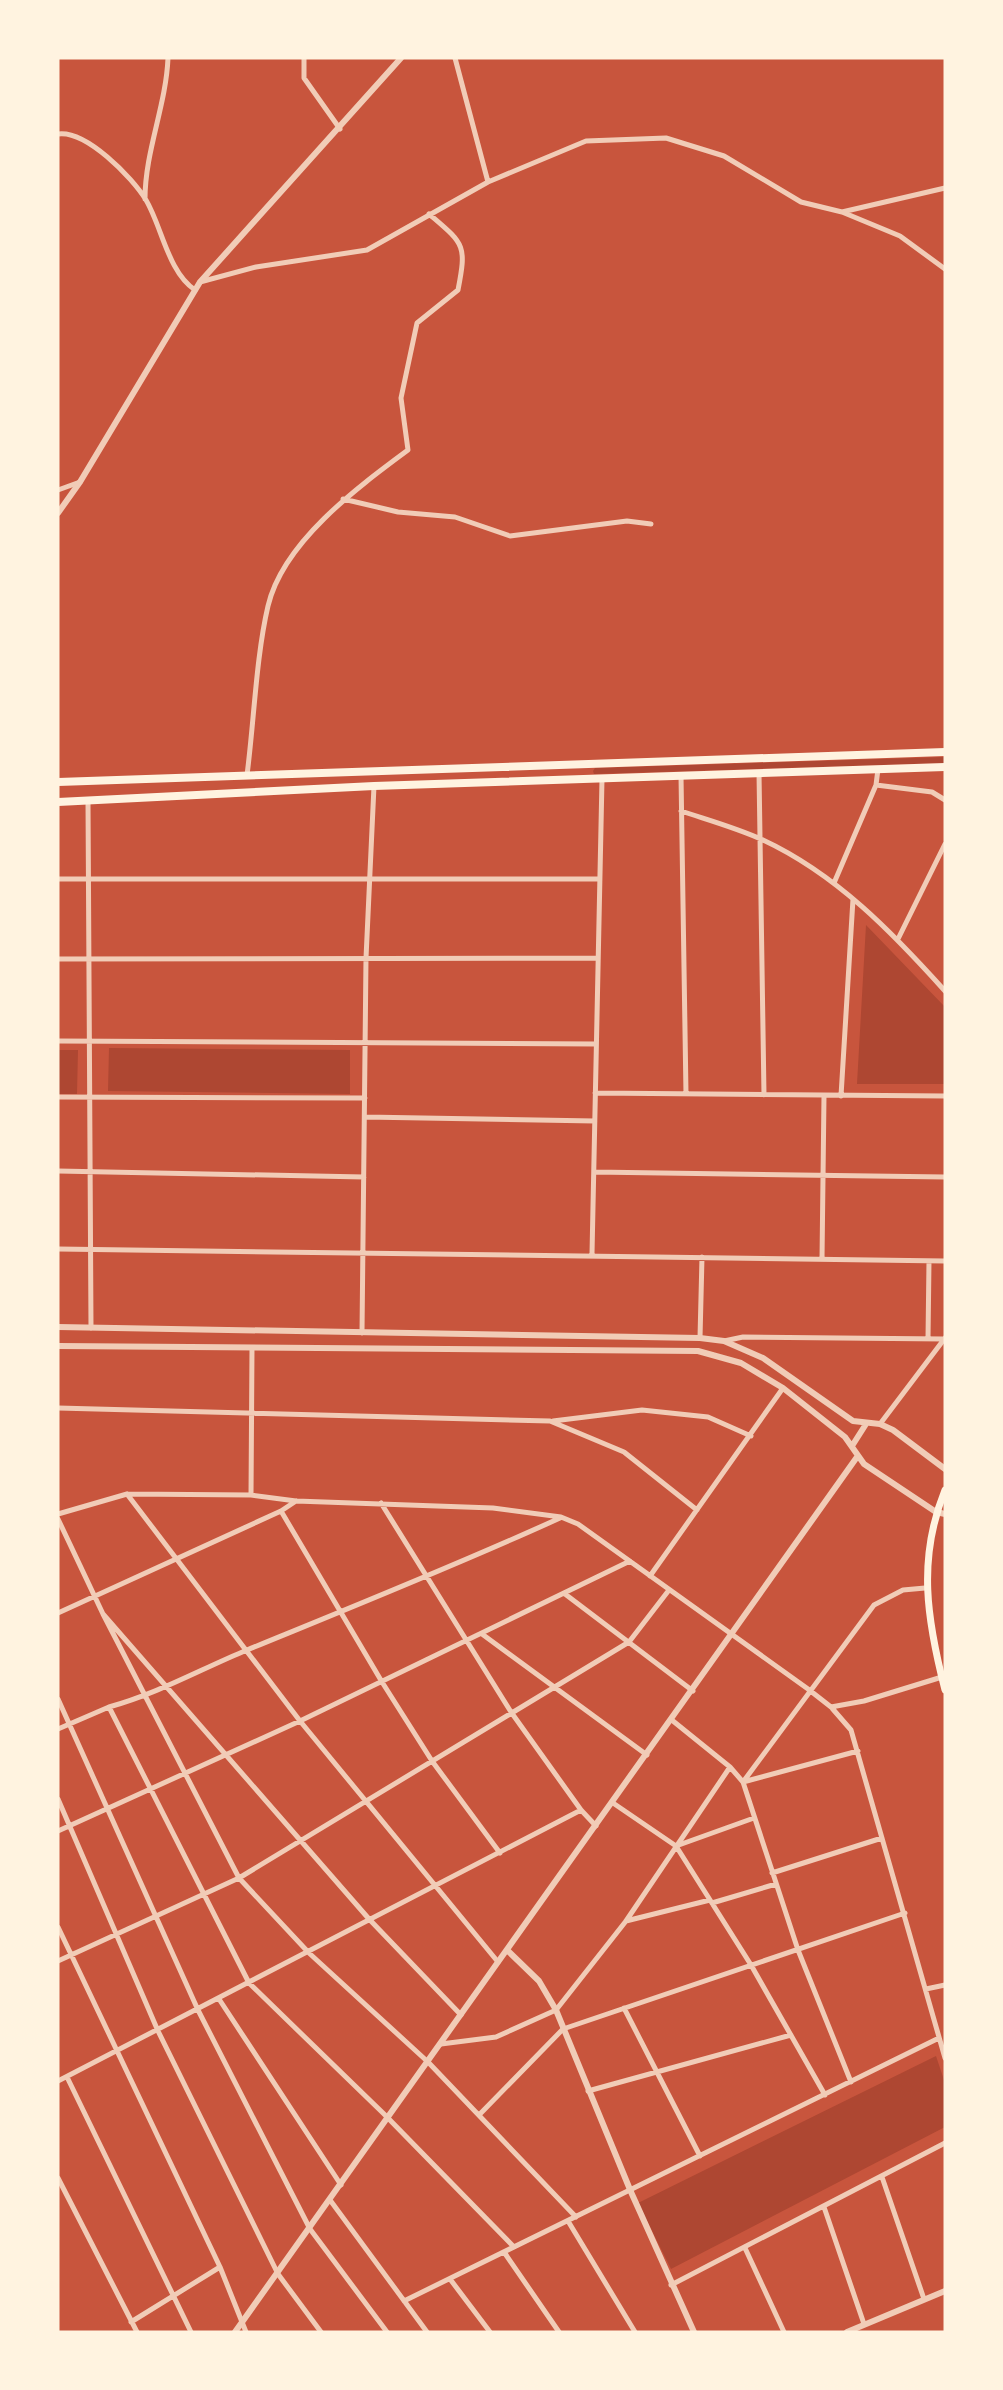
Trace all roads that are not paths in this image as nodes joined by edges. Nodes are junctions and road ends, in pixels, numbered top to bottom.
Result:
1 (168, 58) edge
2 (304, 58) edge
3 (401, 58) edge
4 (455, 58) edge
5 (340, 129) junction
6 (58, 134) edge
7 (488, 182) junction
8 (945, 188) edge
9 (145, 199) junction
10 (842, 212) junction
11 (429, 214) junction
12 (945, 269) edge
13 (200, 282) junction
14 (195, 290) junction
15 (80, 482) junction
16 (58, 491) edge
17 (343, 499) junction
18 (58, 513) edge
19 (651, 524) dead end
20 (945, 752) edge
21 (945, 767) edge
22 (878, 769) junction
23 (759, 773) junction
24 (247, 775) junction
25 (681, 776) junction
26 (601, 779) junction
27 (58, 782) edge
28 (876, 785) junction
29 (374, 786) junction
30 (945, 800) edge
31 (88, 801) junction
32 (58, 802) edge
33 (681, 811) junction
34 (761, 839) junction
35 (945, 844) edge
36 (89, 878) junction
37 (370, 878) junction
38 (58, 879) edge
39 (599, 879) junction
40 (834, 883) junction
41 (853, 899) junction
42 (898, 939) junction
43 (366, 958) junction
44 (598, 958) junction
45 (58, 959) edge
46 (89, 959) junction
47 (945, 991) edge
48 (58, 1041) edge
49 (90, 1041) junction
50 (366, 1041) junction
51 (596, 1044) junction
52 (595, 1093) junction
53 (686, 1094) junction
54 (764, 1095) junction
55 (824, 1096) junction
56 (841, 1096) junction
57 (945, 1096) edge
58 (58, 1097) edge
59 (90, 1097) junction
60 (365, 1098) junction
61 (365, 1117) junction
62 (595, 1121) junction
63 (58, 1171) edge
64 (90, 1171) junction
65 (594, 1172) junction
66 (825, 1175) junction
67 (364, 1177) junction
68 (945, 1177) edge
69 (58, 1249) edge
70 (91, 1249) junction
71 (363, 1253) junction
72 (592, 1254) junction
73 (702, 1256) junction
74 (822, 1259) junction
75 (929, 1261) junction
76 (945, 1261) edge
77 (58, 1327) edge
78 (91, 1328) junction
79 (362, 1333) junction
80 (700, 1338) junction
81 (928, 1339) junction
82 (945, 1339) edge
83 (724, 1341) junction
84 (58, 1346) edge
85 (252, 1348) junction
86 (783, 1388) junction
87 (58, 1408) edge
88 (252, 1413) junction
89 (550, 1421) junction
90 (866, 1424) junction
91 (880, 1424) junction
92 (751, 1436) junction
93 (852, 1446) junction
94 (857, 1457) junction
95 (945, 1469) edge
96 (945, 1490) edge
97 (127, 1494) junction
98 (251, 1495) junction
99 (296, 1501) junction
100 (381, 1503) junction
101 (698, 1510) junction
102 (281, 1511) junction
103 (936, 1512) junction
104 (945, 1514) edge
105 (58, 1516) edge
106 (561, 1517) junction
107 (179, 1558) junction
108 (630, 1562) junction
109 (650, 1576) junction
110 (430, 1578) junction
111 (925, 1588) junction
112 (669, 1590) junction
113 (564, 1594) junction
114 (95, 1597) junction
115 (343, 1612) junction
116 (58, 1613) edge
117 (103, 1614) junction
118 (482, 1634) junction
119 (733, 1636) junction
120 (468, 1641) junction
121 (629, 1642) junction
122 (247, 1650) junction
123 (942, 1677) junction
124 (382, 1682) junction
125 (165, 1685) junction
126 (552, 1686) junction
127 (808, 1689) junction
128 (945, 1690) edge
129 (693, 1691) junction
130 (145, 1697) junction
131 (58, 1699) edge
132 (109, 1707) junction
133 (831, 1707) junction
134 (510, 1712) junction
135 (300, 1721) junction
136 (673, 1721) junction
137 (69, 1723) junction
138 (58, 1729) edge
139 (858, 1751) junction
140 (226, 1754) junction
141 (648, 1755) junction
142 (432, 1761) junction
143 (730, 1767) junction
144 (182, 1773) junction
145 (743, 1782) junction
146 (150, 1788) junction
147 (58, 1799) edge
148 (366, 1801) junction
149 (613, 1803) junction
150 (107, 1807) junction
151 (581, 1810) junction
152 (754, 1818) junction
153 (70, 1825) junction
154 (597, 1826) junction
155 (58, 1831) edge
156 (882, 1838) junction
157 (302, 1840) junction
158 (676, 1846) junction
159 (500, 1853) junction
160 (772, 1873) junction
161 (239, 1878) junction
162 (776, 1884) junction
163 (435, 1887) junction
164 (204, 1895) junction
165 (711, 1901) junction
166 (905, 1913) junction
167 (158, 1917) junction
168 (369, 1919) junction
169 (626, 1921) junction
170 (58, 1927) edge
171 (118, 1934) junction
172 (507, 1950) junction
173 (797, 1950) junction
174 (309, 1952) junction
175 (72, 1955) junction
176 (58, 1961) edge
177 (498, 1962) junction
178 (751, 1965) junction
179 (249, 1983) junction
180 (945, 1984) edge
181 (926, 1989) junction
182 (219, 1999) junction
183 (624, 2008) junction
184 (198, 2010) junction
185 (556, 2010) junction
186 (461, 2015) junction
187 (563, 2029) junction
188 (158, 2031) junction
189 (791, 2035) junction
190 (939, 2038) junction
191 (441, 2044) junction
192 (119, 2051) junction
193 (945, 2058) edge
194 (428, 2062) junction
195 (657, 2071) junction
196 (58, 2072) edge
197 (62, 2079) edge
198 (851, 2082) junction
199 (588, 2091) junction
200 (825, 2095) junction
201 (479, 2115) junction
202 (388, 2118) junction
203 (945, 2143) edge
204 (700, 2156) junction
205 (882, 2177) junction
206 (58, 2178) edge
207 (341, 2185) junction
208 (631, 2192) junction
209 (330, 2200) junction
210 (824, 2207) junction
211 (576, 2217) junction
212 (568, 2221) junction
213 (310, 2229) junction
214 (513, 2248) junction
215 (745, 2248) junction
216 (504, 2252) junction
217 (220, 2267) junction
218 (278, 2274) junction
219 (450, 2278) junction
220 (671, 2285) junction
221 (945, 2291) edge
222 (173, 2296) junction
223 (924, 2299) junction
224 (404, 2301) junction
225 (131, 2322) junction
226 (864, 2324) junction
227 (242, 2325) junction
228 (137, 2332) edge
229 (191, 2332) edge
230 (235, 2332) edge
231 (246, 2332) edge
232 (321, 2332) edge
233 (387, 2332) edge
234 (427, 2332) edge
235 (490, 2332) edge
236 (559, 2332) edge
237 (635, 2332) edge
238 (694, 2332) edge
239 (784, 2332) edge
240 (847, 2332) edge

1 - 9 street
2 - 5 street
3 - 5 street
4 - 7 street
5 - 13 street
6 - 9 street
7 - 10 street
7 - 11 street
8 - 10 street
9 - 14 street
10 - 12 street
11 - 13 street
11 - 17 street
13 - 14 street
14 - 15 street
15 - 16 street
15 - 18 street
17 - 19 street
17 - 24 street
20 - 24 highway
21 - 22 highway
22 - 23 highway
22 - 28 street
23 - 25 highway
23 - 34 street
24 - 27 highway
25 - 26 highway
25 - 33 street
26 - 29 highway
26 - 39 street
28 - 30 street
28 - 40 street
29 - 31 highway
29 - 37 street
31 - 32 highway
31 - 36 street
33 - 34 street
33 - 53 street
34 - 40 street
34 - 54 street
35 - 42 street
36 - 37 street
36 - 38 street
36 - 46 street
37 - 39 street
37 - 43 street
39 - 44 street
40 - 41 street
41 - 42 street
41 - 56 street
42 - 47 street
43 - 44 street
43 - 46 street
43 - 50 street
44 - 51 street
45 - 46 street
46 - 49 street
48 - 49 street
49 - 50 street
49 - 59 street
50 - 51 street
50 - 60 street
51 - 52 street
52 - 53 street
52 - 62 street
53 - 54 street
54 - 55 street
55 - 56 street
55 - 66 street
56 - 57 street
58 - 59 street
59 - 60 street
59 - 64 street
60 - 61 street
61 - 62 street
61 - 67 street
62 - 65 street
63 - 64 street
64 - 67 street
64 - 70 street
65 - 66 street
65 - 72 street
66 - 68 street
66 - 74 street
67 - 71 street
69 - 70 street
70 - 71 street
70 - 78 street
71 - 72 street
71 - 79 street
72 - 73 street
73 - 74 street
73 - 80 street
74 - 75 street
75 - 76 street
75 - 81 street
77 - 78 street
78 - 79 street
79 - 80 street
80 - 83 street
81 - 82 street
81 - 83 street
82 - 91 street
83 - 90 street
84 - 85 street
85 - 86 street
85 - 88 street
86 - 92 street
86 - 93 street
87 - 88 street
88 - 89 street
88 - 98 street
89 - 92 street
89 - 101 street
90 - 91 street
90 - 93 street
91 - 95 street
92 - 101 street
93 - 94 street
94 - 103 street
94 - 119 street
96 - 103 main road
97 - 98 street
97 - 105 street
97 - 107 street
98 - 99 street
99 - 100 street
99 - 102 street
100 - 106 street
100 - 110 street
101 - 109 street
102 - 107 street
102 - 115 street
103 - 104 street
103 - 111 main road
105 - 114 street
106 - 108 street
106 - 110 street
107 - 114 street
107 - 122 street
108 - 109 street
108 - 113 street
109 - 112 street
110 - 115 street
110 - 120 street
111 - 123 main road
111 - 127 street
112 - 119 street
112 - 121 street
113 - 118 street
113 - 121 street
114 - 116 street
114 - 117 street
115 - 122 street
115 - 124 street
117 - 125 street
117 - 130 street
118 - 120 street
118 - 126 street
119 - 127 street
119 - 129 street
120 - 124 street
120 - 134 street
121 - 126 street
121 - 129 street
122 - 125 street
122 - 135 street
123 - 128 main road
123 - 133 street
124 - 135 street
124 - 142 street
125 - 130 street
125 - 140 street
126 - 134 street
126 - 141 street
127 - 133 street
127 - 145 street
129 - 136 street
130 - 132 street
130 - 144 street
131 - 137 street
132 - 137 street
132 - 146 street
133 - 139 street
134 - 142 street
134 - 151 street
135 - 140 street
135 - 148 street
136 - 141 street
136 - 143 street
137 - 138 street
137 - 150 street
139 - 145 street
139 - 156 street
140 - 144 street
140 - 157 street
141 - 149 street
142 - 148 street
142 - 159 street
143 - 145 street
143 - 158 street
144 - 146 street
144 - 161 street
145 - 152 street
146 - 150 street
146 - 164 street
147 - 153 street
148 - 157 street
148 - 163 street
149 - 154 street
149 - 158 street
150 - 153 street
150 - 167 street
151 - 154 street
151 - 159 street
152 - 158 street
152 - 160 street
153 - 155 street
153 - 171 street
154 - 172 street
156 - 160 street
156 - 166 street
157 - 161 street
157 - 168 street
158 - 165 street
158 - 169 street
159 - 163 street
160 - 162 street
161 - 164 street
161 - 174 street
162 - 165 street
162 - 173 street
163 - 168 street
163 - 177 street
164 - 167 street
164 - 179 street
165 - 169 street
165 - 178 street
166 - 173 street
166 - 181 street
167 - 171 street
167 - 184 street
168 - 174 street
168 - 186 street
169 - 185 street
170 - 175 street
171 - 175 street
171 - 188 street
172 - 177 street
172 - 185 street
173 - 178 street
173 - 198 street
174 - 179 street
174 - 194 street
175 - 176 street
175 - 192 street
177 - 186 street
178 - 183 street
178 - 189 street
179 - 182 street
179 - 202 street
180 - 181 street
181 - 190 street
182 - 184 street
182 - 207 street
183 - 187 street
183 - 195 street
184 - 188 street
184 - 213 street
185 - 187 street
185 - 191 street
186 - 191 street
187 - 199 street
187 - 201 street
188 - 192 street
188 - 218 street
189 - 195 street
189 - 200 street
190 - 193 street
190 - 198 street
191 - 194 street
192 - 197 street
192 - 217 street
194 - 201 street
194 - 202 street
195 - 199 street
195 - 204 street
196 - 197 street
197 - 222 street
198 - 200 street
199 - 208 street
200 - 204 street
201 - 211 street
202 - 207 street
202 - 214 street
203 - 205 street
204 - 208 street
205 - 210 street
205 - 223 street
206 - 225 street
207 - 209 street
208 - 211 street
208 - 220 street
209 - 213 street
209 - 224 street
210 - 215 street
210 - 226 street
211 - 212 street
212 - 214 street
212 - 237 street
213 - 218 street
213 - 233 street
214 - 216 street
215 - 220 street
215 - 239 street
216 - 219 street
216 - 236 street
217 - 222 street
217 - 227 street
218 - 227 street
218 - 232 street
219 - 224 street
219 - 235 street
220 - 238 street
221 - 223 street
222 - 225 street
222 - 229 street
223 - 226 street
224 - 234 street
225 - 228 street
226 - 240 street
227 - 230 street
227 - 231 street

